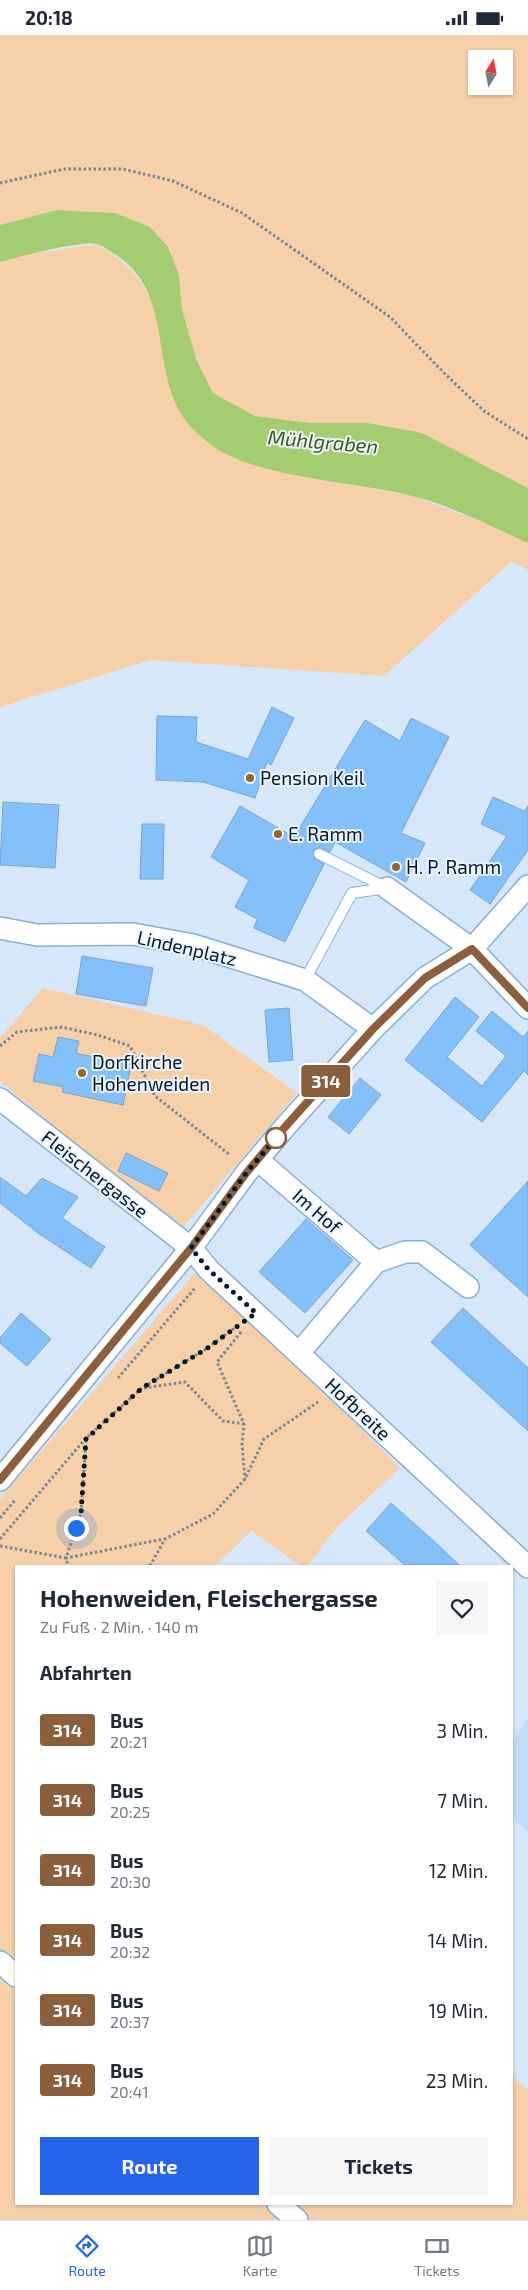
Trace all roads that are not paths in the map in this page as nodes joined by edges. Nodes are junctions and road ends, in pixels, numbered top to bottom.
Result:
1 (318, 854) dead end
2 (528, 886) edge
3 (387, 888) junction
4 (0, 928) edge
5 (472, 949) junction
6 (304, 980) junction
7 (528, 1007) edge
8 (373, 1029) junction
9 (0, 1099) edge
10 (252, 1166) junction
11 (191, 1248) junction
12 (376, 1262) junction
13 (468, 1287) dead end
14 (299, 1353) junction
15 (0, 1480) edge
16 (528, 1567) edge
17 (0, 1961) edge
18 (15, 1975) edge
19 (279, 2205) edge
20 (297, 2220) edge

1 - 3 lane
2 - 5 street
3 - 5 street
3 - 6 lane
4 - 6 street, Lindenplatz
5 - 7 street
5 - 8 street
6 - 8 street, Lindenplatz
8 - 10 street
9 - 11 street, Fleischergasse
10 - 11 street
10 - 12 street, Im Hof
11 - 14 street, Hofbreite
11 - 15 street
12 - 13 street
12 - 14 street
14 - 16 street, Hofbreite
17 - 18 street
19 - 20 street

